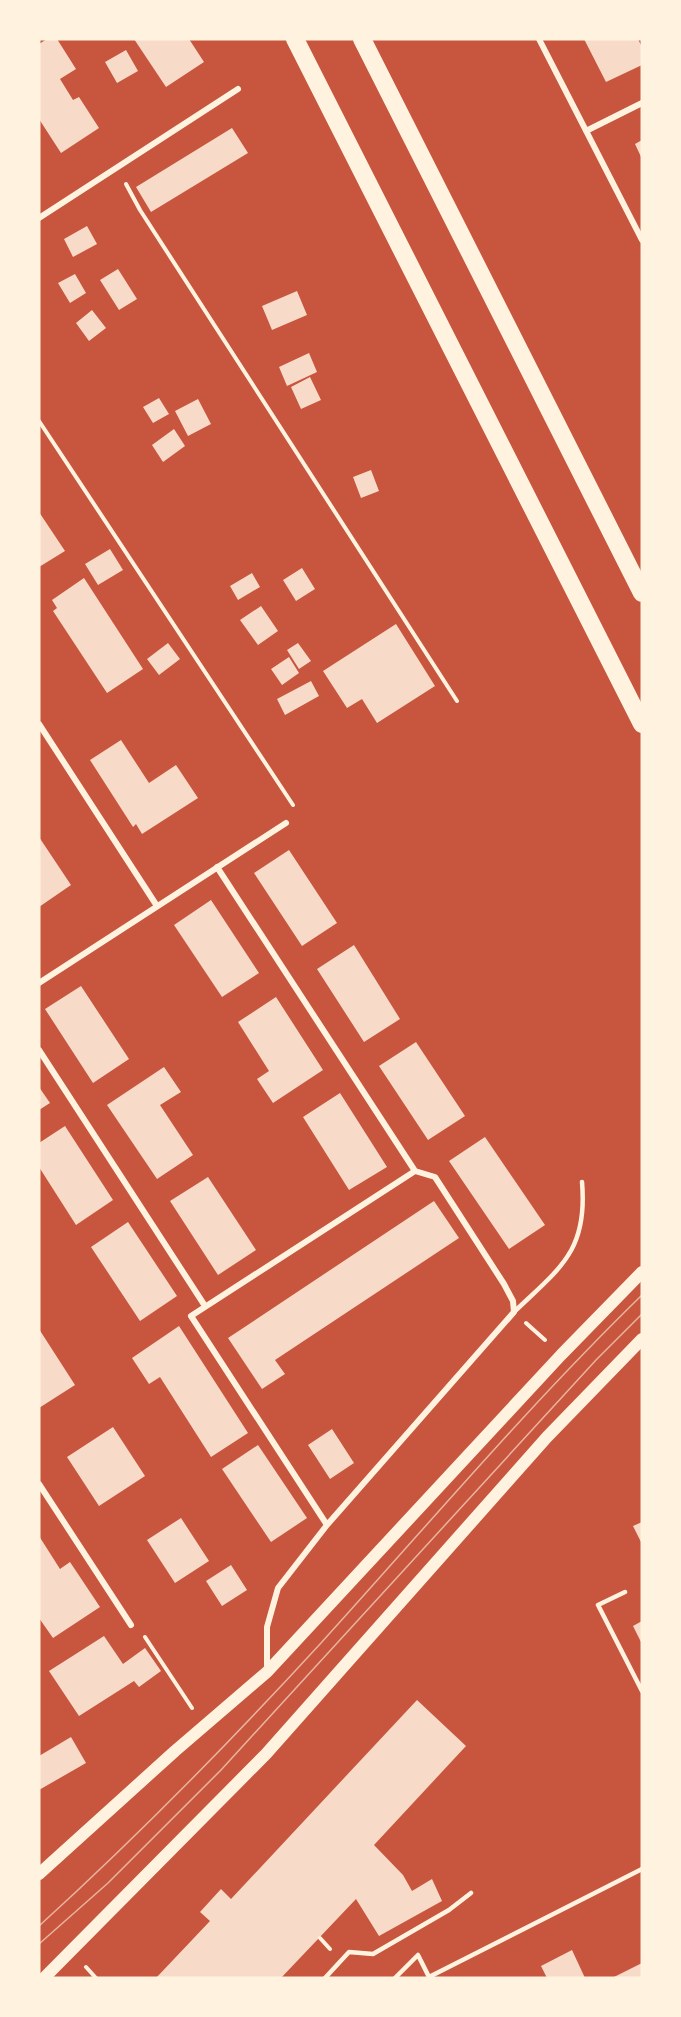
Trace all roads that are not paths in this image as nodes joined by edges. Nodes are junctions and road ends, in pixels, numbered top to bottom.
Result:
1 (295, 39) edge
2 (362, 39) edge
3 (539, 39) edge
4 (238, 89) dead end
5 (642, 104) edge
6 (586, 131) junction
7 (39, 218) edge
8 (642, 240) edge
9 (642, 593) edge
10 (39, 724) edge
11 (642, 724) edge
12 (286, 823) dead end
13 (217, 867) junction
14 (157, 906) junction
15 (39, 982) edge
16 (39, 1050) edge
17 (415, 1171) junction
18 (582, 1182) dead end
19 (642, 1272) edge
20 (205, 1306) junction
21 (514, 1312) junction
22 (642, 1339) edge
23 (39, 1484) edge
24 (327, 1525) junction
25 (625, 1592) dead end
26 (131, 1625) road end
27 (267, 1672) junction
28 (642, 1691) edge
29 (642, 1869) edge
30 (39, 1874) edge
31 (471, 1893) dead end
32 (44, 1978) edge
33 (325, 1978) edge
34 (395, 1978) edge

1 - 11 highway
2 - 9 highway
3 - 6 street
4 - 7 street
5 - 6 street
6 - 8 street
10 - 14 street
12 - 13 street
13 - 14 street
13 - 17 street
14 - 15 street
16 - 20 street
17 - 20 street
17 - 21 street
18 - 21 lane
19 - 27 main road
20 - 24 street
21 - 24 street
22 - 32 main road
23 - 26 street
24 - 27 street
25 - 28 lane
27 - 30 main road
29 - 34 lane
31 - 33 lane

